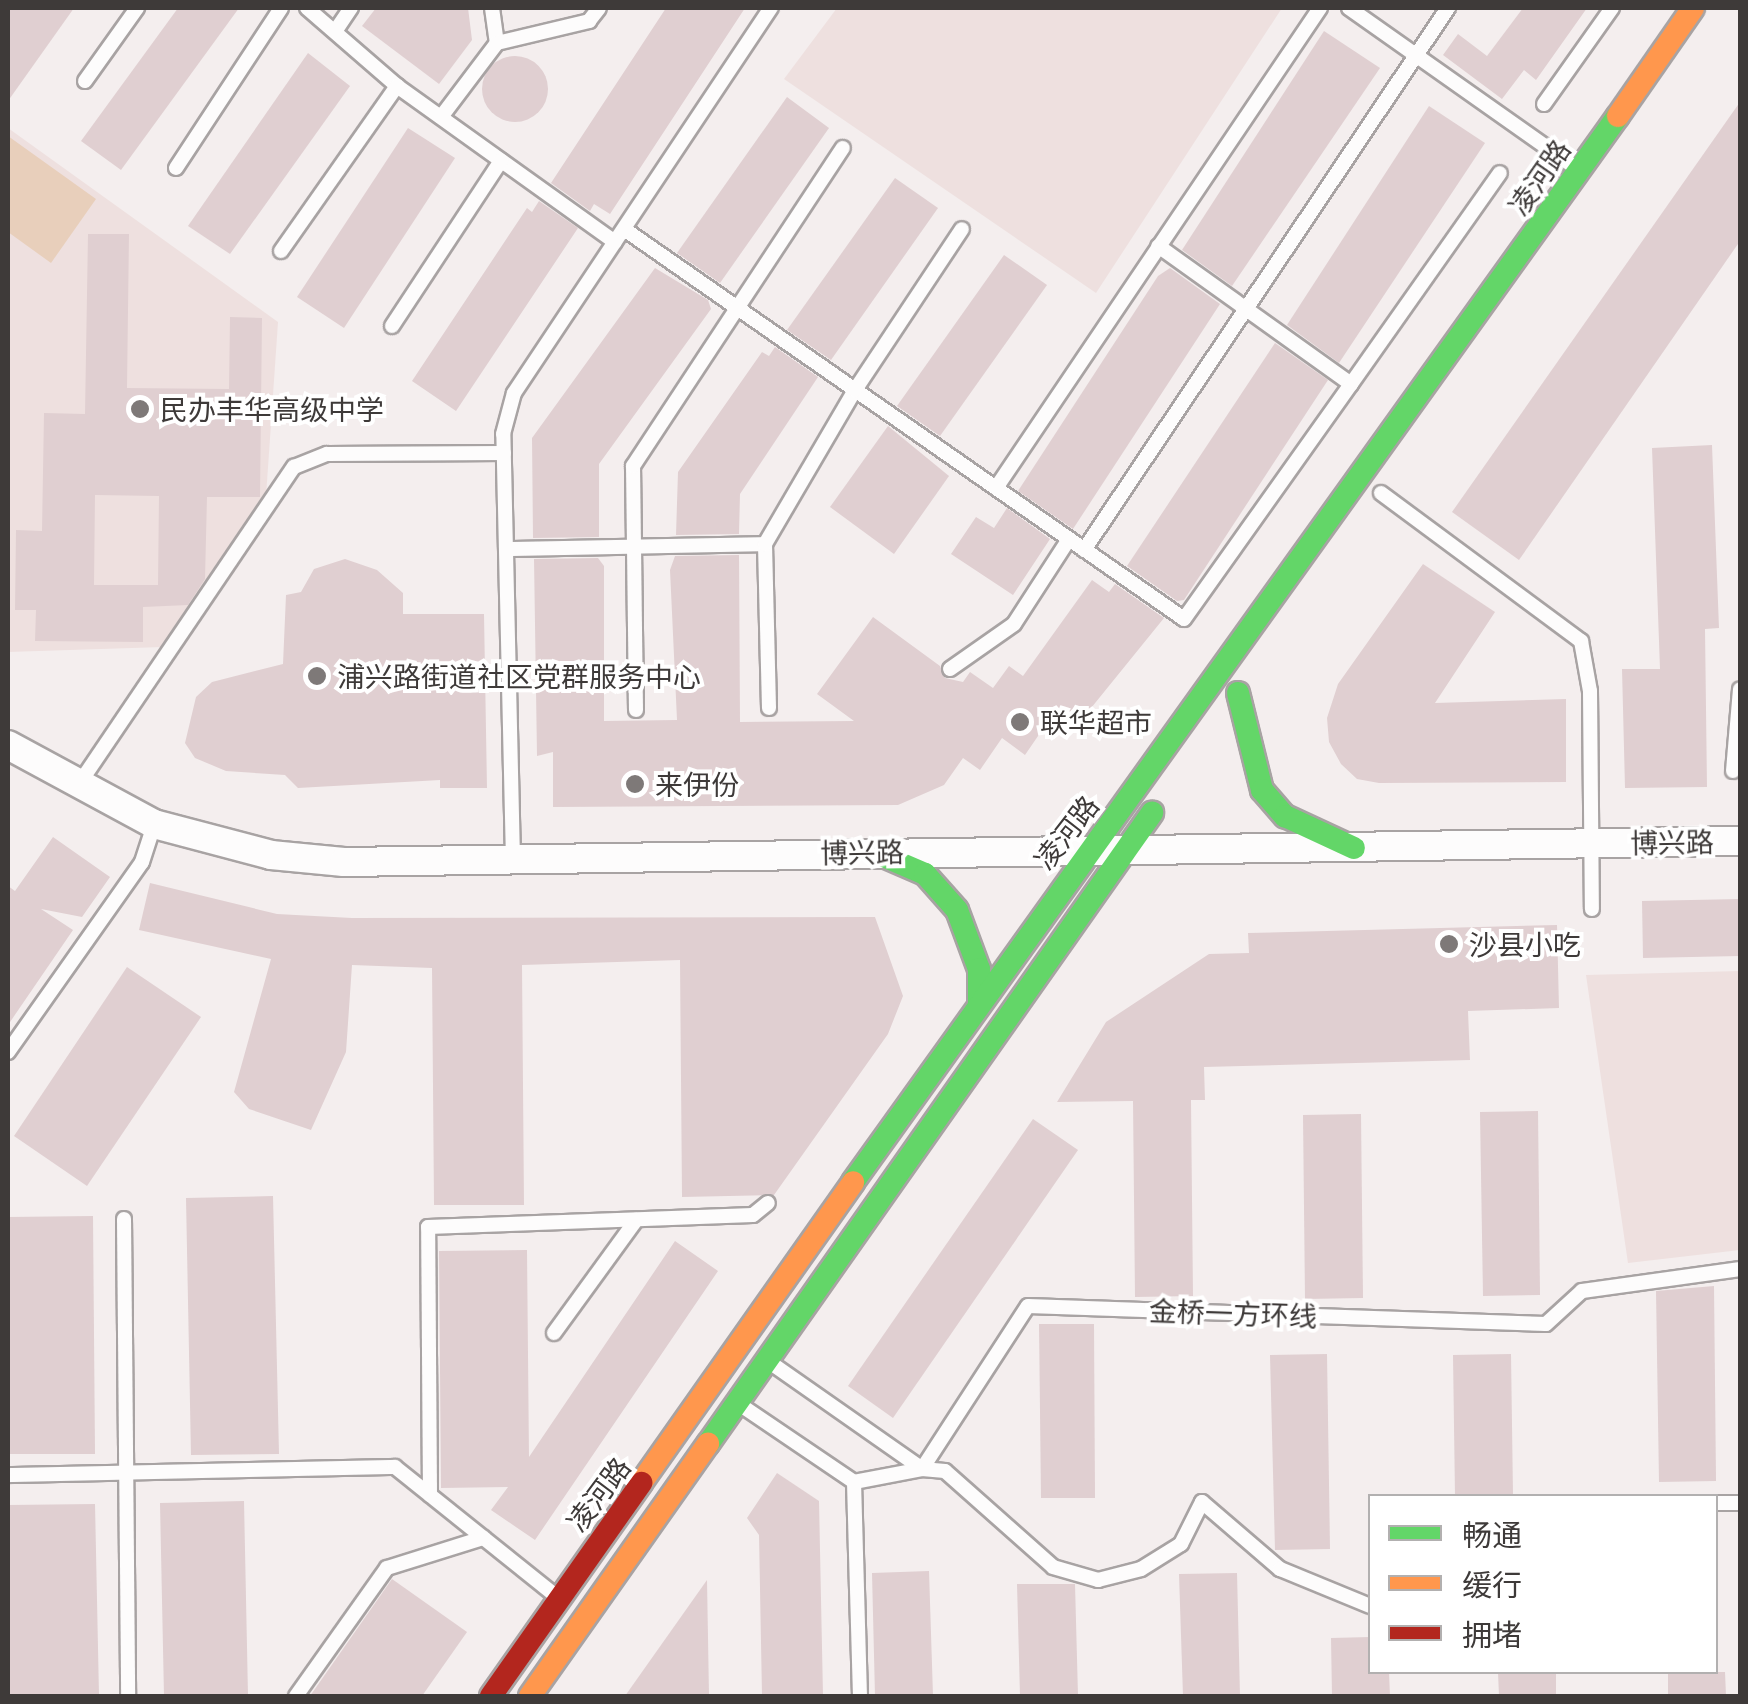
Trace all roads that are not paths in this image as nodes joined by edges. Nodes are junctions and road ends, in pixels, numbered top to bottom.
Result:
1 (137, 8) edge
2 (281, 8) edge
3 (307, 8) edge
4 (351, 8) edge
5 (492, 8) edge
6 (598, 8) edge
7 (772, 8) edge
8 (1320, 8) edge
9 (1349, 8) edge
10 (1448, 8) edge
11 (1612, 8) edge
12 (1692, 8) edge
13 (1713, 23) dead end
14 (336, 30) junction
15 (497, 43) junction
16 (1415, 54) junction
17 (84, 81) dead end
18 (397, 86) junction
19 (1544, 104) dead end
20 (441, 117) junction
21 (843, 148) dead end
22 (501, 160) junction
23 (176, 168) dead end
24 (1580, 171) junction
25 (1500, 173) dead end
26 (624, 228) junction
27 (962, 228) dead end
28 (614, 242) junction
29 (1158, 246) junction
30 (281, 252) dead end
31 (1520, 297) dead end
32 (737, 308) junction
33 (1245, 308) junction
34 (392, 326) dead end
35 (1351, 384) junction
36 (855, 390) junction
37 (504, 454) junction
38 (996, 488) junction
39 (1380, 493) dead end
40 (1070, 539) junction
41 (765, 544) junction
42 (634, 546) junction
43 (506, 549) junction
44 (1084, 550) junction
45 (950, 669) dead end
46 (1740, 688) edge
47 (769, 708) dead end
48 (636, 710) dead end
49 (1216, 722) dead end
50 (8, 745) edge
51 (1733, 771) dead end
52 (76, 788) junction
53 (1164, 797) dead end
54 (154, 824) junction
55 (1740, 841) edge
56 (1592, 844) junction
57 (1127, 847) junction
58 (1092, 848) junction
59 (1354, 848) junction
60 (874, 852) junction
61 (513, 860) junction
62 (1592, 909) dead end
63 (979, 1004) junction
64 (8, 1052) edge
65 (768, 1202) dead end
66 (124, 1219) dead end
67 (636, 1220) junction
68 (1740, 1270) edge
69 (554, 1333) dead end
70 (766, 1359) junction
71 (736, 1402) junction
72 (922, 1469) junction
73 (126, 1473) junction
74 (8, 1475) edge
75 (854, 1482) junction
76 (430, 1496) junction
77 (484, 1538) junction
78 (557, 1597) junction
79 (1368, 1605) edge
80 (128, 1696) edge
81 (296, 1696) edge
82 (491, 1696) edge
83 (530, 1696) edge
84 (860, 1696) edge

1 - 17 lane
2 - 23 lane
3 - 14 lane
4 - 14 lane
5 - 15 lane
6 - 15 lane
7 - 26 lane
8 - 29 lane
9 - 16 lane
10 - 16 lane
11 - 19 lane
12 - 24 street, 凌河路
13 - 31 street, 凌河路
14 - 18 lane
15 - 20 lane
16 - 24 lane
16 - 33 lane
18 - 20 lane
18 - 30 lane
20 - 22 lane
21 - 32 lane
22 - 28 lane
22 - 34 lane
24 - 58 street, 凌河路
25 - 35 lane
26 - 28 lane
26 - 32 lane
27 - 36 lane
28 - 37 lane
29 - 33 lane
29 - 38 lane
32 - 36 lane
32 - 42 lane
33 - 35 lane
33 - 44 lane
35 - 44 lane
36 - 38 lane
36 - 41 lane
37 - 43 lane
37 - 52 lane
38 - 40 lane
39 - 56 lane
40 - 44 lane
40 - 45 lane
41 - 42 lane
41 - 47 lane
42 - 43 lane
42 - 48 lane
43 - 61 lane
46 - 51 lane
49 - 59 street
50 - 52 street, 博兴路
52 - 54 street, 博兴路
53 - 57 street, 凌河路
54 - 61 street, 博兴路
54 - 64 lane
55 - 56 street, 博兴路
56 - 59 street, 博兴路
56 - 62 lane
57 - 58 street, 博兴路
57 - 59 street, 博兴路
57 - 70 street, 凌河路
58 - 60 street, 博兴路
58 - 63 street, 凌河路
60 - 61 street, 博兴路
60 - 63 street
63 - 78 street, 凌河路
65 - 67 lane
66 - 73 lane
67 - 69 lane
67 - 76 lane
68 - 72 lane, 金桥一方环线
70 - 71 street, 凌河路
70 - 72 lane
71 - 75 lane
71 - 83 street, 凌河路
72 - 75 lane
72 - 79 lane
73 - 74 lane
73 - 76 lane
73 - 80 lane
75 - 84 lane
76 - 77 lane
77 - 78 lane
77 - 81 lane
78 - 82 street, 凌河路

